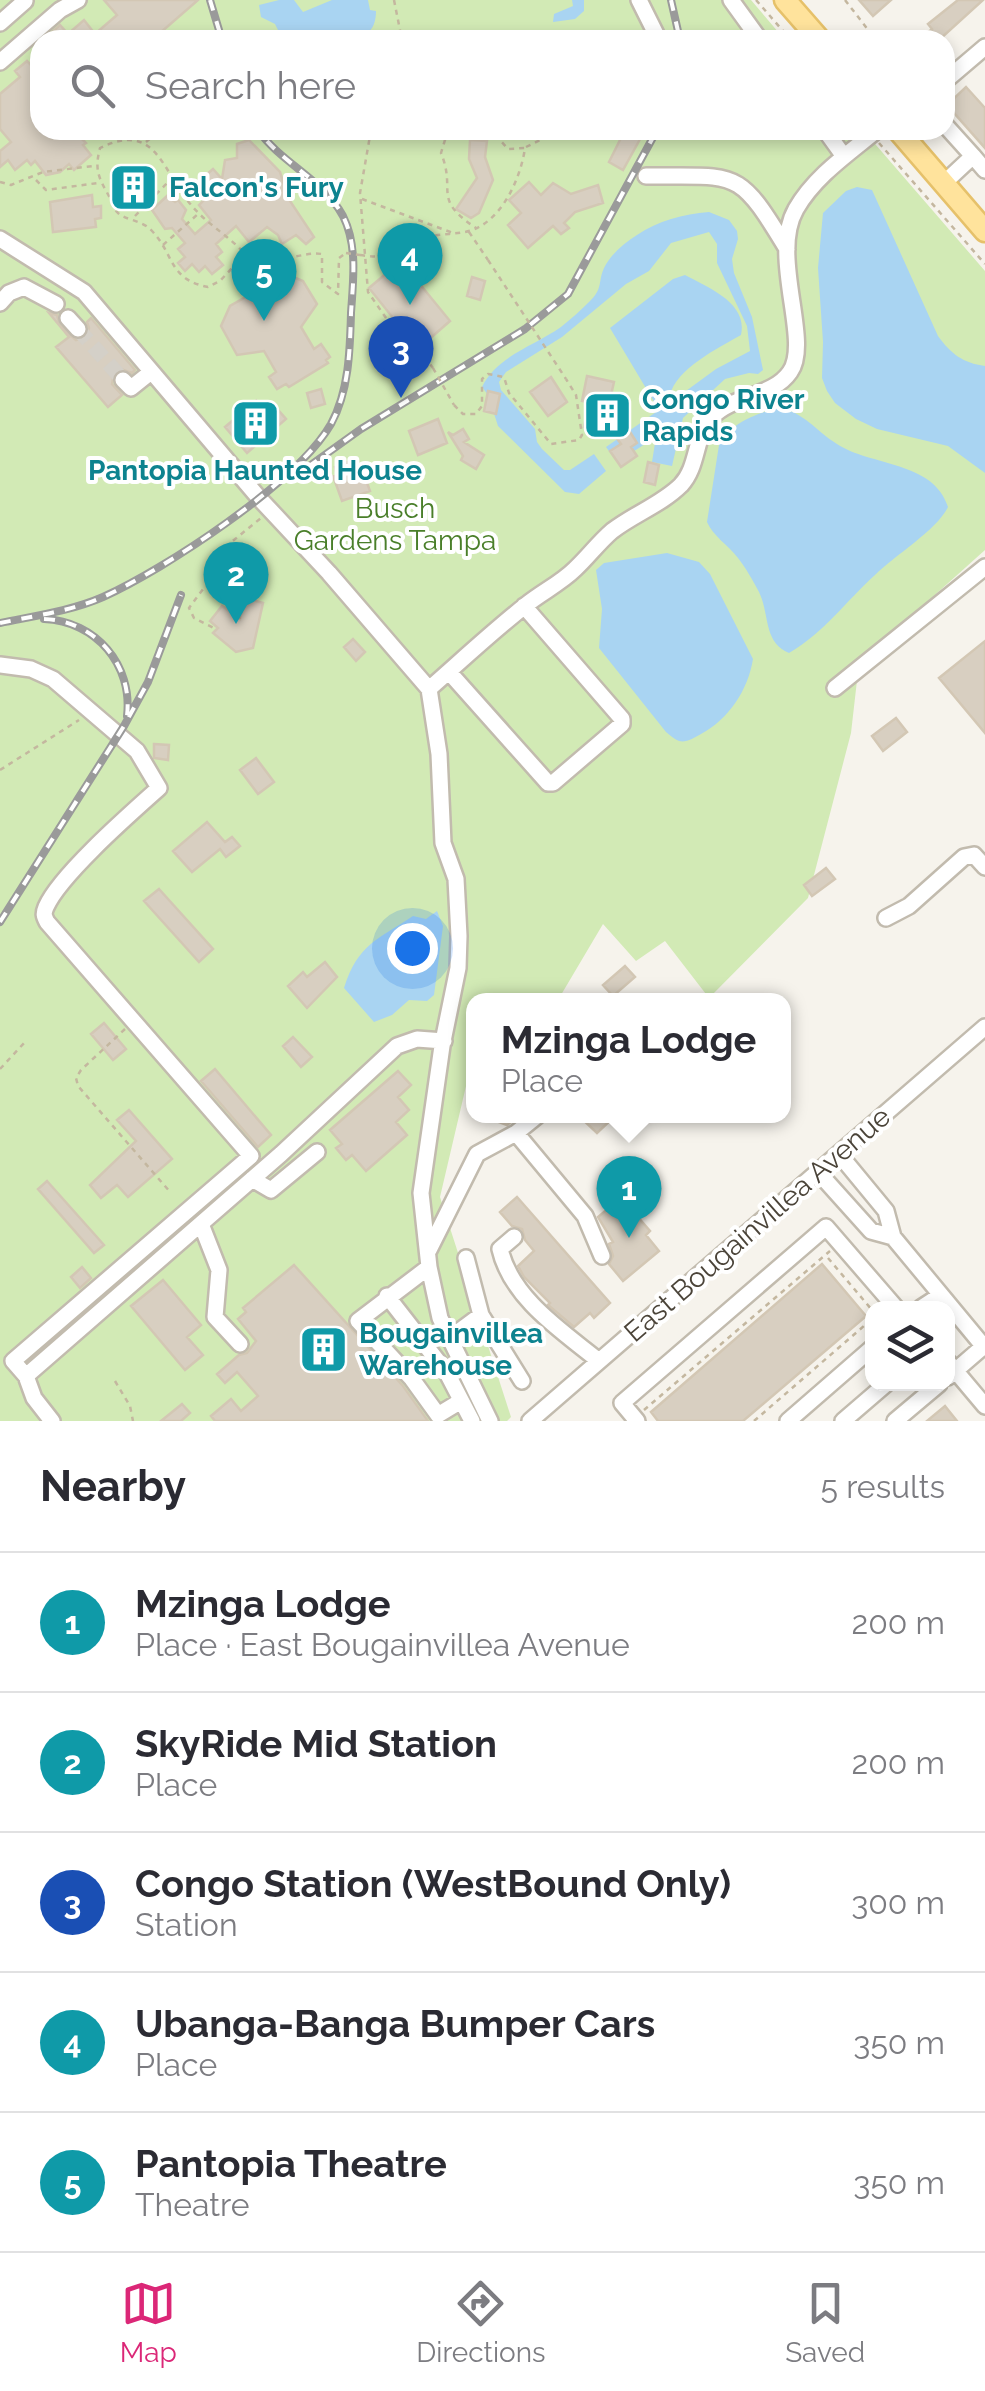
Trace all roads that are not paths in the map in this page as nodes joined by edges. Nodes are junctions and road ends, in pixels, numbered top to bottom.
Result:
1 (78, 0) edge
2 (640, 0) edge
3 (731, 0) edge
4 (25, 1) edge
5 (796, 4) edge
6 (0, 23) edge
7 (37, 30) edge
8 (654, 30) edge
9 (753, 30) edge
10 (813, 30) edge
11 (30, 36) edge
12 (985, 47) edge
13 (0, 62) edge
14 (955, 72) edge
15 (955, 135) edge
16 (832, 140) edge
17 (867, 140) edge
18 (907, 140) edge
19 (843, 155) junction
20 (973, 156) junction
21 (985, 170) edge
22 (646, 176) dead end
23 (944, 183) junction
24 (983, 223) edge
25 (0, 239) edge
26 (787, 249) junction
27 (0, 303) edge
28 (56, 304) dead end
29 (151, 372) junction
30 (124, 380) dead end
31 (985, 567) edge
32 (524, 606) junction
33 (0, 665) edge
34 (449, 672) junction
35 (835, 688) dead end
36 (429, 689) junction
37 (985, 867) edge
38 (886, 918) dead end
39 (985, 1028) edge
40 (444, 1041) junction
41 (528, 1123) edge
42 (516, 1133) junction
43 (317, 1152) dead end
44 (839, 1154) junction
45 (818, 1172) junction
46 (252, 1179) junction
47 (201, 1224) junction
48 (514, 1237) dead end
49 (893, 1237) junction
50 (602, 1256) dead end
51 (429, 1258) junction
52 (466, 1258) dead end
53 (940, 1295) junction
54 (387, 1296) junction
55 (890, 1301) edge
56 (932, 1301) edge
57 (481, 1315) junction
58 (450, 1338) junction
59 (240, 1344) dead end
60 (984, 1347) edge
61 (865, 1354) edge
62 (599, 1361) junction
63 (6, 1366) edge
64 (955, 1367) edge
65 (955, 1375) edge
66 (26, 1376) junction
67 (522, 1382) dead end
68 (878, 1391) edge
69 (931, 1391) edge
70 (461, 1401) junction
71 (985, 1406) edge
72 (51, 1421) edge
73 (472, 1421) edge
74 (490, 1421) edge
75 (530, 1421) edge
76 (637, 1421) edge
77 (788, 1421) edge
78 (843, 1421) edge
79 (895, 1421) edge

1 - 7 street
2 - 8 street
3 - 9 street
4 - 6 street
5 - 10 main road
11 - 13 street
12 - 14 street
15 - 20 street
16 - 19 street
17 - 19 street
18 - 23 main road
19 - 26 street
20 - 21 street
20 - 23 street
22 - 26 street
23 - 24 main road
25 - 29 street
26 - 32 street
27 - 28 street
29 - 30 street
29 - 36 street
31 - 35 street
32 - 34 street
32 - 34 street
33 - 63 street
34 - 36 street
36 - 40 street
37 - 38 street
39 - 44 street, East Bougainvillea Avenue
40 - 46 street
40 - 51 street
41 - 42 street
42 - 50 street
42 - 51 street
43 - 46 street
44 - 45 street, East Bougainvillea Avenue
44 - 49 street
45 - 49 street
45 - 62 street, East Bougainvillea Avenue
46 - 47 street
47 - 59 street
47 - 66 street
48 - 62 street
49 - 53 street
51 - 54 street
51 - 58 street
52 - 57 street
53 - 56 street
53 - 60 street
54 - 70 street
54 - 70 street
55 - 76 street
57 - 58 street
57 - 67 street
58 - 74 street
60 - 64 street
61 - 77 street
62 - 75 street, East Bougainvillea Avenue
63 - 66 street
65 - 71 street
66 - 72 street
68 - 78 street
69 - 79 street
70 - 73 street

